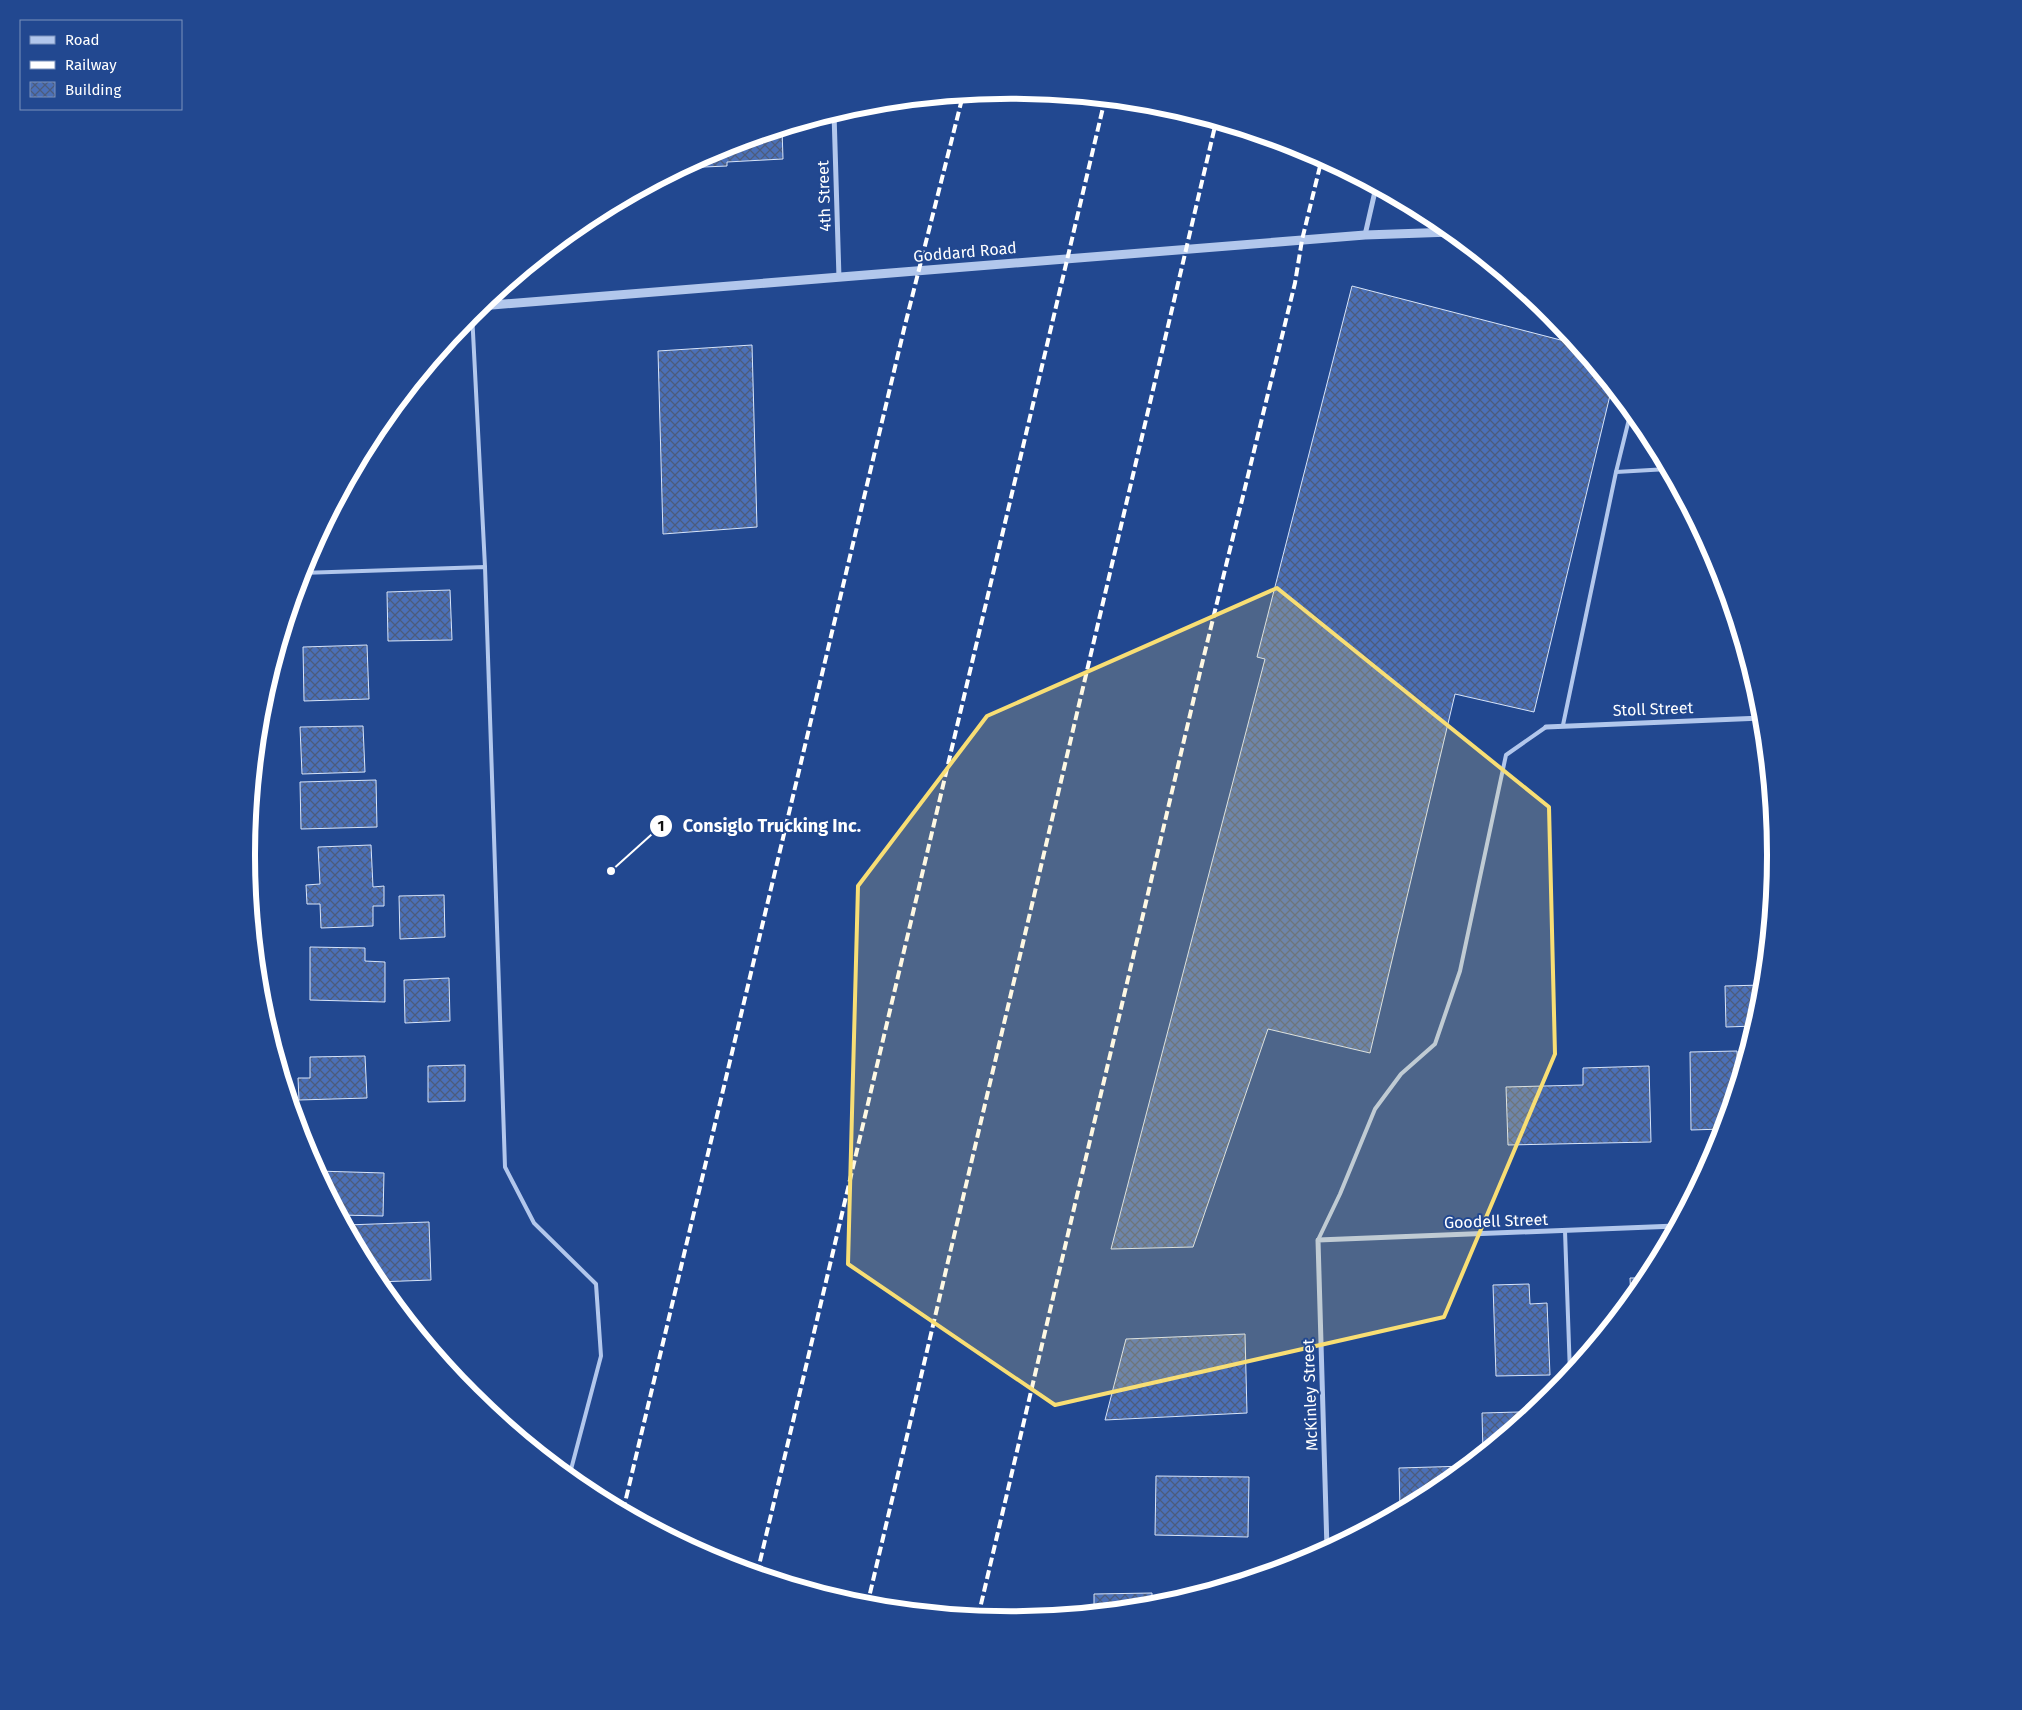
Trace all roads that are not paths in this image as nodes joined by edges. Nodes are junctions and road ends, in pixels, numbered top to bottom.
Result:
1 (834, 120) edge
2 (1375, 193) edge
3 (1440, 232) edge
4 (1366, 235) junction
5 (839, 278) junction
6 (492, 305) edge
7 (473, 324) edge
8 (1629, 420) edge
9 (1661, 469) edge
10 (1616, 472) junction
11 (485, 568) junction
12 (309, 573) edge
13 (1755, 718) edge
14 (1562, 725) junction
15 (1546, 727) joint
16 (1670, 1226) edge
17 (1565, 1231) junction
18 (1318, 1240) junction
19 (1570, 1365) edge
20 (571, 1469) edge
21 (1327, 1542) edge

1 - 5 street, 4th Street
2 - 4 street
3 - 4 street, Goddard Road
4 - 5 street, Goddard Road
5 - 6 street, Goddard Road
7 - 11 lane
8 - 10 lane
9 - 10 lane
10 - 14 lane
11 - 12 lane
11 - 20 lane
13 - 14 street, Stoll Street
14 - 15 street, Stoll Street
15 - 18 lane
16 - 17 street, Goodell Street
17 - 18 street, Goodell Street
17 - 19 lane
18 - 21 street, McKinley Street

